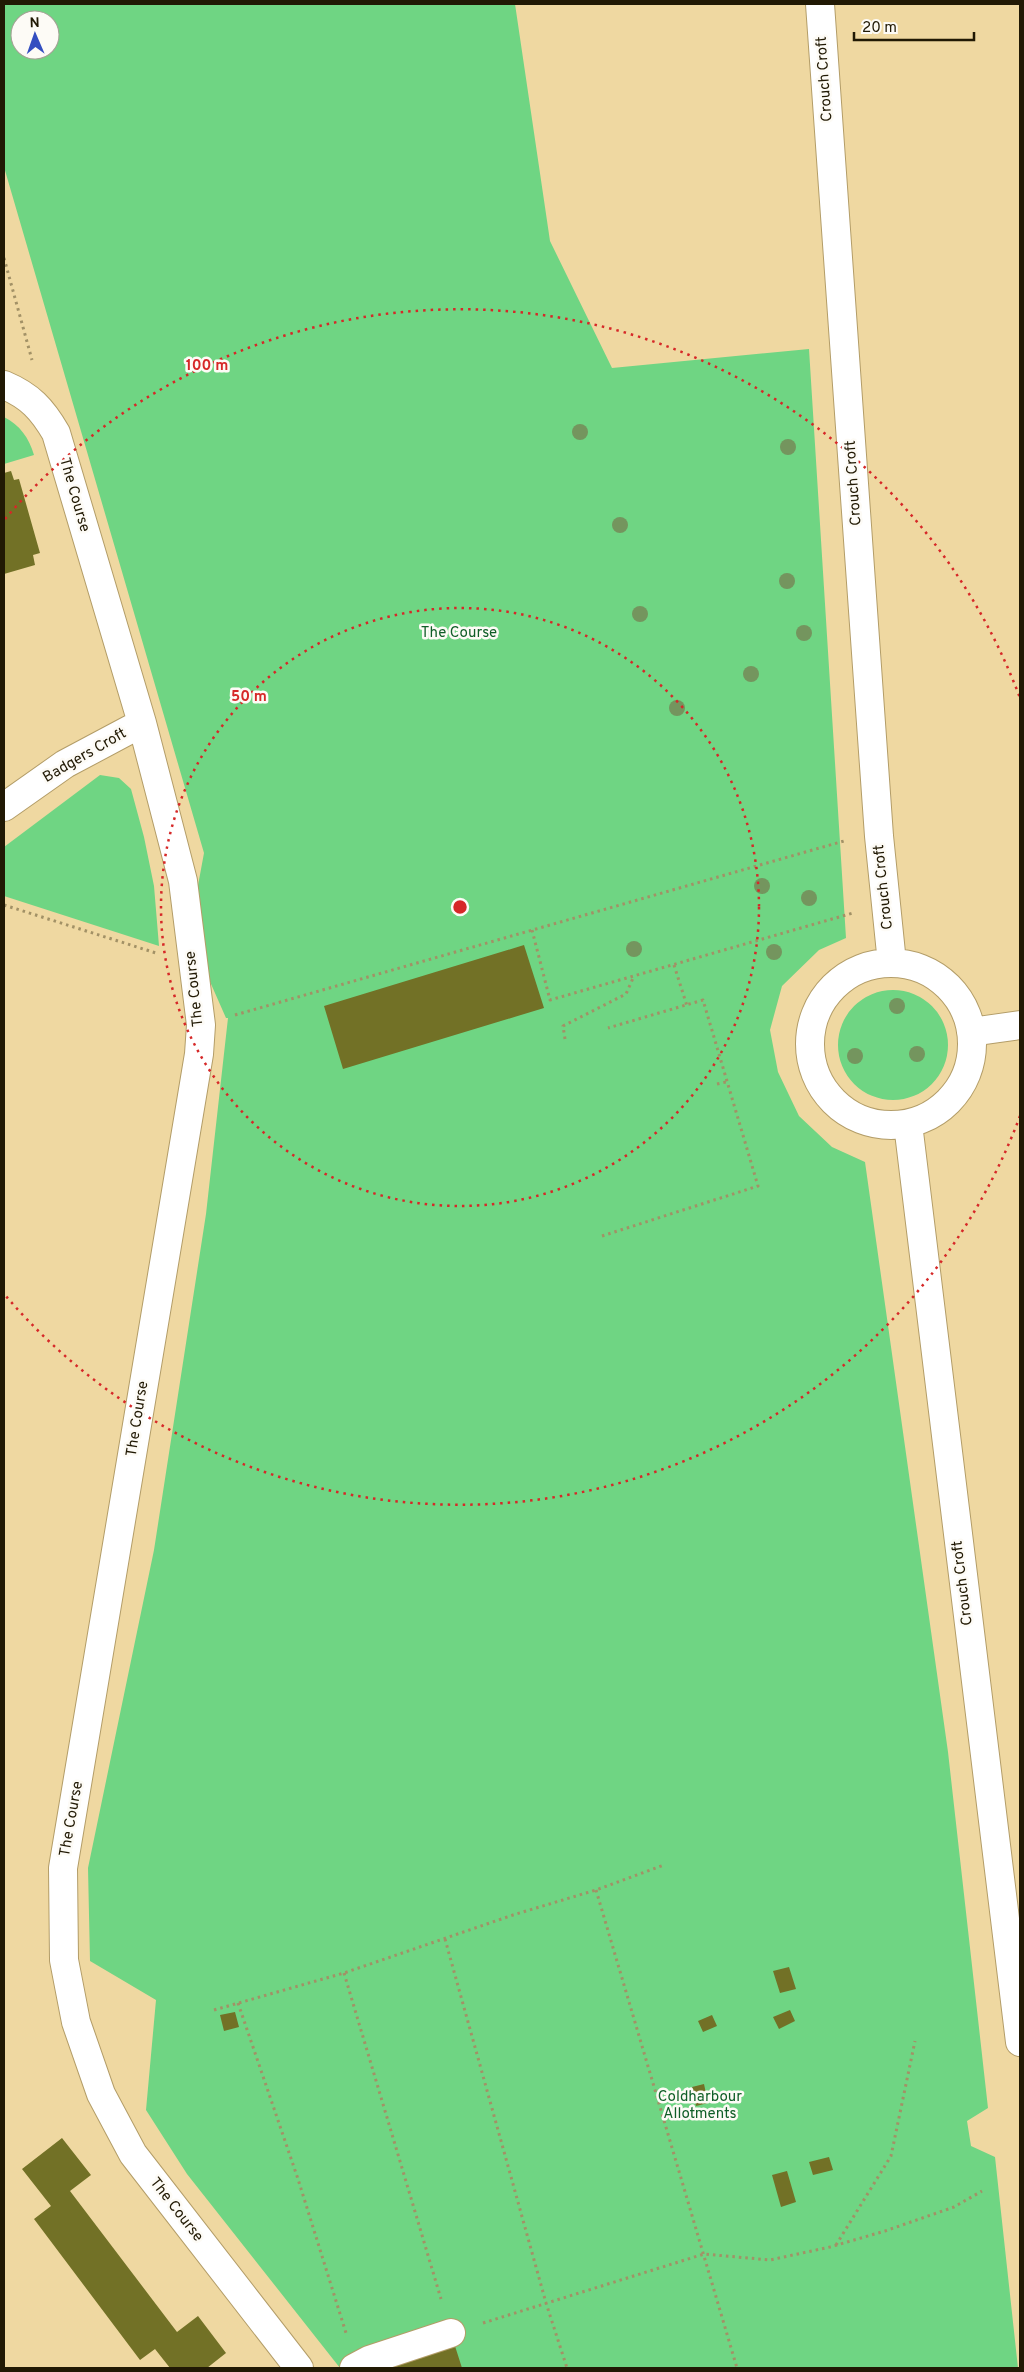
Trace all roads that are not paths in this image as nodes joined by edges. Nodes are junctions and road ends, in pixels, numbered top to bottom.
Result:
1 (820, 4) edge
2 (4, 385) edge
3 (142, 723) junction
4 (4, 807) edge
5 (892, 962) junction
6 (1020, 1025) edge
7 (971, 1032) junction
8 (908, 1124) junction
9 (1020, 2042) edge
10 (451, 2333) road end
11 (299, 2368) edge
12 (355, 2368) edge

1 - 5 street, Crouch Croft
2 - 3 street, The Course
3 - 4 street, Badgers Croft
3 - 11 street, The Course
5 - 7 street
5 - 8 street
6 - 7 street
7 - 8 street
8 - 9 street, Crouch Croft
10 - 12 street

